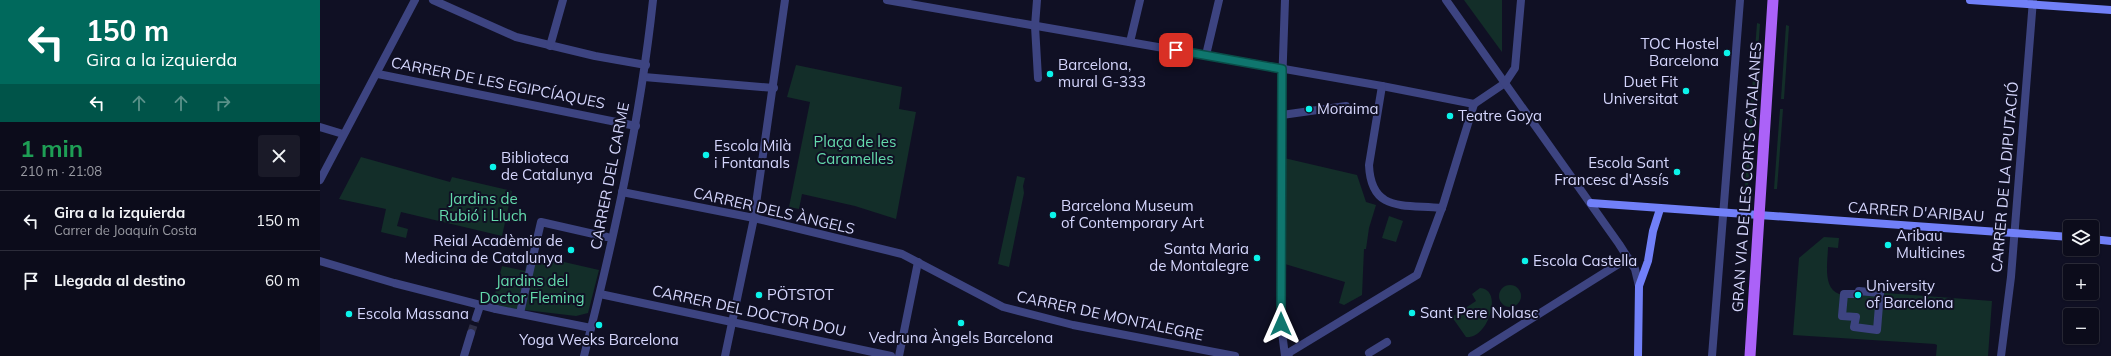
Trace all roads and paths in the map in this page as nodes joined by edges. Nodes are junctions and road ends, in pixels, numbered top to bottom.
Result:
1 (415, 0) edge
2 (433, 0) edge
3 (562, 0) edge
4 (653, 0) edge
5 (785, 0) edge
6 (887, 0) edge
7 (1037, 0) edge
8 (1140, 0) edge
9 (1218, 0) edge
10 (1285, 0) edge
11 (1446, 0) edge
12 (1521, 0) edge
13 (1740, 0) edge
14 (1773, 0) edge
15 (1970, 0) edge
16 (2033, 2) edge
17 (2111, 10) edge
18 (1035, 26) junction
19 (1130, 42) junction
20 (550, 46) junction
21 (1206, 55) junction
22 (646, 65) junction
23 (1282, 69) junction
24 (378, 74) junction
25 (644, 77) junction
26 (1038, 78) dead end
27 (1504, 82) junction
28 (1382, 86) junction
29 (774, 88) junction
30 (1474, 104) junction
31 (1346, 106) dead end
32 (1282, 115) dead end
33 (636, 126) junction
34 (320, 127) edge
35 (343, 134) junction
36 (320, 180) edge
37 (622, 192) junction
38 (1590, 203) junction
39 (1442, 208) junction
40 (1660, 209) junction
41 (1724, 213) junction
42 (1759, 215) junction
43 (754, 218) junction
44 (2015, 233) junction
45 (607, 237) dead end
46 (2063, 237) edge
47 (2099, 240) edge
48 (2111, 241) edge
49 (1628, 258) junction
50 (320, 261) edge
51 (918, 262) junction
52 (1639, 286) junction
53 (1880, 293) joint
54 (600, 294) junction
55 (480, 306) junction
56 (520, 313) junction
57 (476, 318) tunnel mouth
58 (732, 323) junction
59 (591, 328) junction
60 (471, 333) tunnel mouth
61 (1387, 342) dead end
62 (1369, 353) dead end
63 (464, 356) edge
64 (584, 356) edge
65 (725, 356) edge
66 (892, 356) edge
67 (899, 356) edge
68 (1235, 356) edge
69 (1287, 356) edge
70 (1472, 356) edge
71 (1638, 356) edge
72 (1712, 356) edge
73 (1750, 356) edge
74 (2001, 356) edge

1 - 24 street
2 - 20 street
3 - 20 street
4 - 22 street, CARRER DEL CARME
5 - 29 street
6 - 18 street
7 - 18 street
8 - 19 street
9 - 21 street
10 - 23 street
11 - 27 street
12 - 27 street
13 - 41 street
14 - 42 main road, GRAN VIA DE LES CORTS CATALANES
15 - 16 main road
16 - 17 main road
16 - 44 street, CARRER DE LA DIPUTACIÓ
18 - 19 street
18 - 26 street
19 - 21 street
20 - 22 street
21 - 23 street
22 - 25 street, CARRER DEL CARME
23 - 28 street
23 - 69 street
24 - 33 street, CARRER DE LES EGIPCÍAQUES
24 - 35 street
25 - 29 street
25 - 33 street, CARRER DEL CARME
27 - 30 street
27 - 38 street
28 - 30 street
28 - 39 street
29 - 43 street
30 - 39 street
31 - 32 street
33 - 37 street, CARRER DEL CARME
34 - 35 street
35 - 36 street
37 - 43 street, CARRER DELS ÀNGELS
37 - 54 street, CARRER DEL CARME
38 - 40 main road, CARRER D'ARIBAU
38 - 49 street
39 - 69 street
40 - 41 main road, CARRER D'ARIBAU
40 - 52 main road
41 - 42 main road, CARRER D'ARIBAU
41 - 72 street
42 - 44 main road, CARRER D'ARIBAU
42 - 73 main road, GRAN VIA DE LES CORTS CATALANES
43 - 51 street, CARRER DELS ÀNGELS
43 - 58 street
44 - 46 main road, CARRER D'ARIBAU
44 - 74 street, CARRER DE LA DIPUTACIÓ
45 - 56 street
47 - 48 main road
49 - 52 street
49 - 70 street
50 - 55 street
51 - 67 street
51 - 68 street, CARRER DE MONTALEGRE
52 - 71 main road
53 - 53 street
54 - 58 street, CARRER DEL DOCTOR DOU
54 - 59 street, CARRER DEL CARME
55 - 56 street
55 - 57 street
56 - 59 street
58 - 65 street
58 - 66 street, CARRER DEL DOCTOR DOU
59 - 64 street, CARRER DEL CARME
60 - 63 street
61 - 62 street

